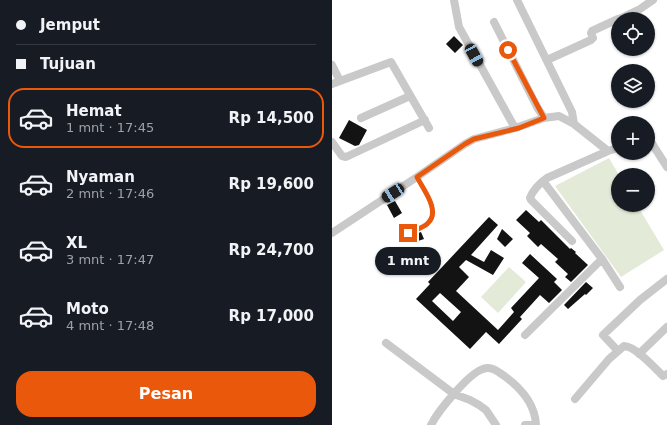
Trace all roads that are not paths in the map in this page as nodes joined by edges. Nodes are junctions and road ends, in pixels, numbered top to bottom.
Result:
1 (454, 0) edge
2 (517, 0) edge
3 (653, 0) edge
4 (633, 12) edge
5 (494, 22) dead end
6 (611, 22) edge
7 (547, 60) junction
8 (332, 65) edge
9 (336, 82) edge
10 (410, 96) junction
11 (361, 118) dead end
12 (544, 118) junction
13 (425, 120) junction
14 (574, 124) junction
15 (429, 128) dead end
16 (515, 128) junction
17 (332, 142) edge
18 (655, 147) edge
19 (611, 150) edge
20 (608, 151) junction
21 (667, 167) edge
22 (417, 177) junction
23 (543, 181) junction
24 (332, 233) edge
25 (408, 233) dead end
26 (572, 241) dead end
27 (602, 259) junction
28 (667, 279) edge
29 (620, 287) dead end
30 (667, 327) edge
31 (525, 335) dead end
32 (386, 343) dead end
33 (618, 351) junction
34 (639, 354) junction
35 (667, 374) edge
36 (454, 394) junction
37 (575, 399) dead end
38 (431, 425) edge
39 (496, 425) edge
40 (525, 425) edge
41 (532, 425) edge
42 (536, 425) edge

1 - 16 street
2 - 7 street
3 - 4 street
5 - 12 street
6 - 7 street
7 - 14 street
8 - 9 street
9 - 10 street
10 - 11 street
10 - 13 street
12 - 14 street
12 - 16 street
13 - 15 street
13 - 17 street
14 - 20 street
16 - 22 street
18 - 21 street
19 - 20 street
20 - 23 street
22 - 24 street
22 - 25 lane
23 - 26 street
23 - 27 street
27 - 29 street
27 - 31 street
28 - 33 street
30 - 34 street
32 - 36 street
33 - 34 street
33 - 37 street
34 - 35 street
36 - 38 street
36 - 39 street
36 - 42 street
40 - 41 street

